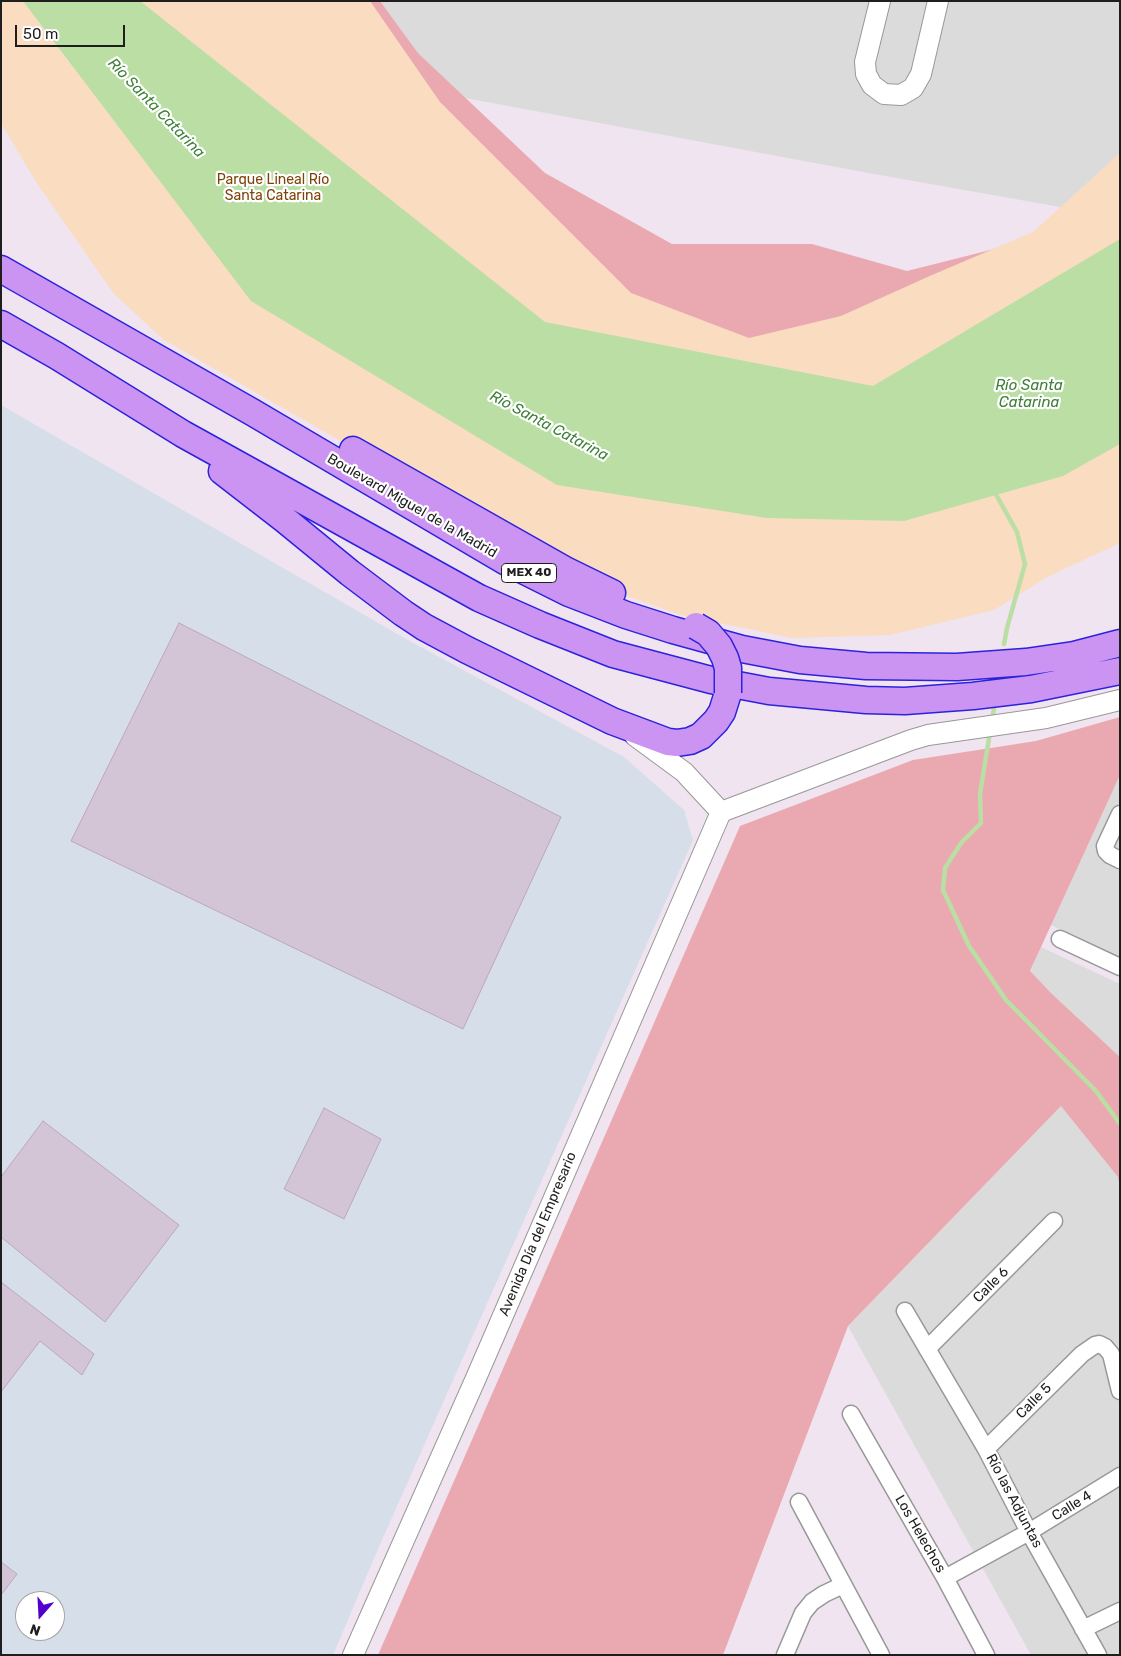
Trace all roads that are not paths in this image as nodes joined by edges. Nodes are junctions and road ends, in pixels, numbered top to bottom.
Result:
1 (880, 1) edge
2 (938, 1) edge
3 (1, 269) edge
4 (1, 324) edge
5 (280, 428) junction
6 (183, 434) junction
7 (1120, 643) edge
8 (1120, 671) edge
9 (1120, 700) edge
10 (612, 721) junction
11 (721, 812) junction
12 (1120, 814) edge
13 (1115, 857) edge
14 (1060, 939) dead end
15 (1120, 968) edge
16 (1054, 1221) dead end
17 (905, 1311) dead end
18 (928, 1350) junction
19 (1120, 1391) edge
20 (851, 1414) dead end
21 (986, 1449) junction
22 (1120, 1476) edge
23 (799, 1502) dead end
24 (1030, 1532) junction
25 (945, 1578) junction
26 (843, 1585) junction
27 (1120, 1611) edge
28 (1083, 1629) junction
29 (979, 1652) edge
30 (353, 1655) edge
31 (785, 1655) edge
32 (881, 1655) edge
33 (1098, 1655) edge

1 - 2 street
3 - 5 highway, Boulevard Miguel de la Madrid / MEX 40
4 - 6 highway
5 - 7 highway, Boulevard Miguel de la Madrid / MEX 40
5 - 10 highway, bridge
6 - 8 highway
6 - 10 highway
9 - 11 street
10 - 11 street
11 - 30 street, Avenida Día del Empresario
12 - 13 street
14 - 15 street
16 - 18 street, Calle 6
17 - 18 street, Río las Adjuntas
18 - 21 street, Río las Adjuntas
19 - 21 street, Calle 5
20 - 25 street, Los Helechos
21 - 24 street, Río las Adjuntas
22 - 24 street, Calle 4
23 - 26 street
24 - 25 street, Calle 4
24 - 28 street, Río las Adjuntas
25 - 29 street, Los Helechos
26 - 31 street
26 - 32 street
27 - 28 street
28 - 33 street, Río las Adjuntas

